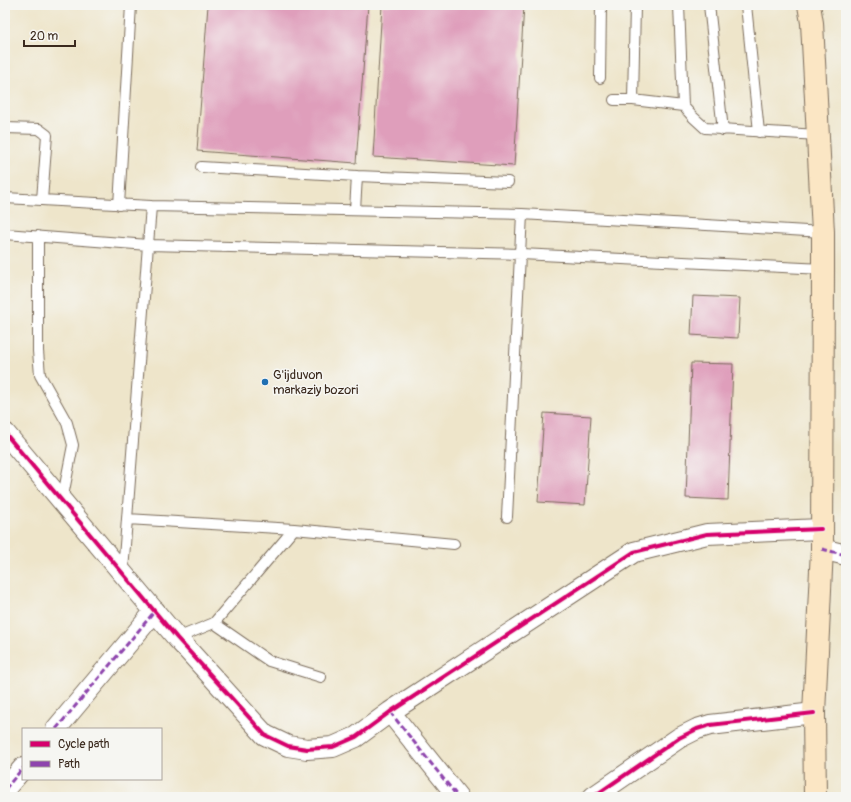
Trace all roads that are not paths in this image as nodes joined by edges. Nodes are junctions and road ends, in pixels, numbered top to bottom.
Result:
1 (131, 5) edge
2 (601, 5) edge
3 (635, 5) edge
4 (679, 5) edge
5 (709, 5) edge
6 (746, 5) edge
7 (809, 5) edge
8 (600, 78) dead end
9 (614, 100) dead end
10 (633, 100) junction
11 (683, 106) junction
12 (5, 128) edge
13 (723, 130) junction
14 (759, 132) junction
15 (818, 135) junction
16 (201, 167) dead end
17 (357, 176) junction
18 (508, 182) dead end
19 (5, 198) edge
20 (42, 200) junction
21 (119, 205) junction
22 (151, 206) junction
23 (355, 210) junction
24 (522, 214) junction
25 (823, 232) junction
26 (5, 234) edge
27 (38, 236) junction
28 (148, 245) junction
29 (521, 254) junction
30 (823, 269) junction
31 (5, 433) edge
32 (62, 501) junction
33 (508, 517) dead end
34 (127, 519) junction
35 (294, 530) junction
36 (822, 539) junction
37 (454, 544) dead end
38 (846, 555) edge
39 (123, 573) junction
40 (155, 611) junction
41 (214, 623) junction
42 (177, 638) junction
43 (321, 677) dead end
44 (390, 712) junction
45 (814, 713) junction
46 (57, 728) edge
47 (22, 769) edge
48 (5, 789) edge
49 (458, 797) edge
50 (593, 797) edge
51 (815, 797) edge

1 - 21 lane
2 - 8 lane
3 - 10 lane
4 - 11 lane
5 - 13 lane
6 - 14 lane
7 - 15 main road
9 - 10 lane
10 - 11 lane
11 - 13 lane
12 - 20 lane
13 - 14 lane
14 - 15 lane
15 - 25 main road
16 - 17 lane
17 - 18 lane
17 - 23 lane
19 - 20 lane
20 - 21 lane
21 - 22 lane
22 - 23 lane
22 - 28 lane
23 - 24 lane
24 - 25 lane
24 - 29 lane
25 - 30 main road
26 - 27 lane
27 - 28 lane
27 - 32 lane
28 - 29 lane
28 - 34 lane
29 - 30 lane
29 - 33 lane
30 - 36 main road
31 - 32 street
32 - 39 street
34 - 35 lane
34 - 39 lane
35 - 37 lane
35 - 41 lane
36 - 38 street
36 - 44 street
36 - 45 main road
39 - 40 street
40 - 42 street
40 - 46 street
41 - 42 lane
41 - 43 lane
42 - 44 street
44 - 49 street
45 - 50 street
45 - 51 main road
47 - 48 street

